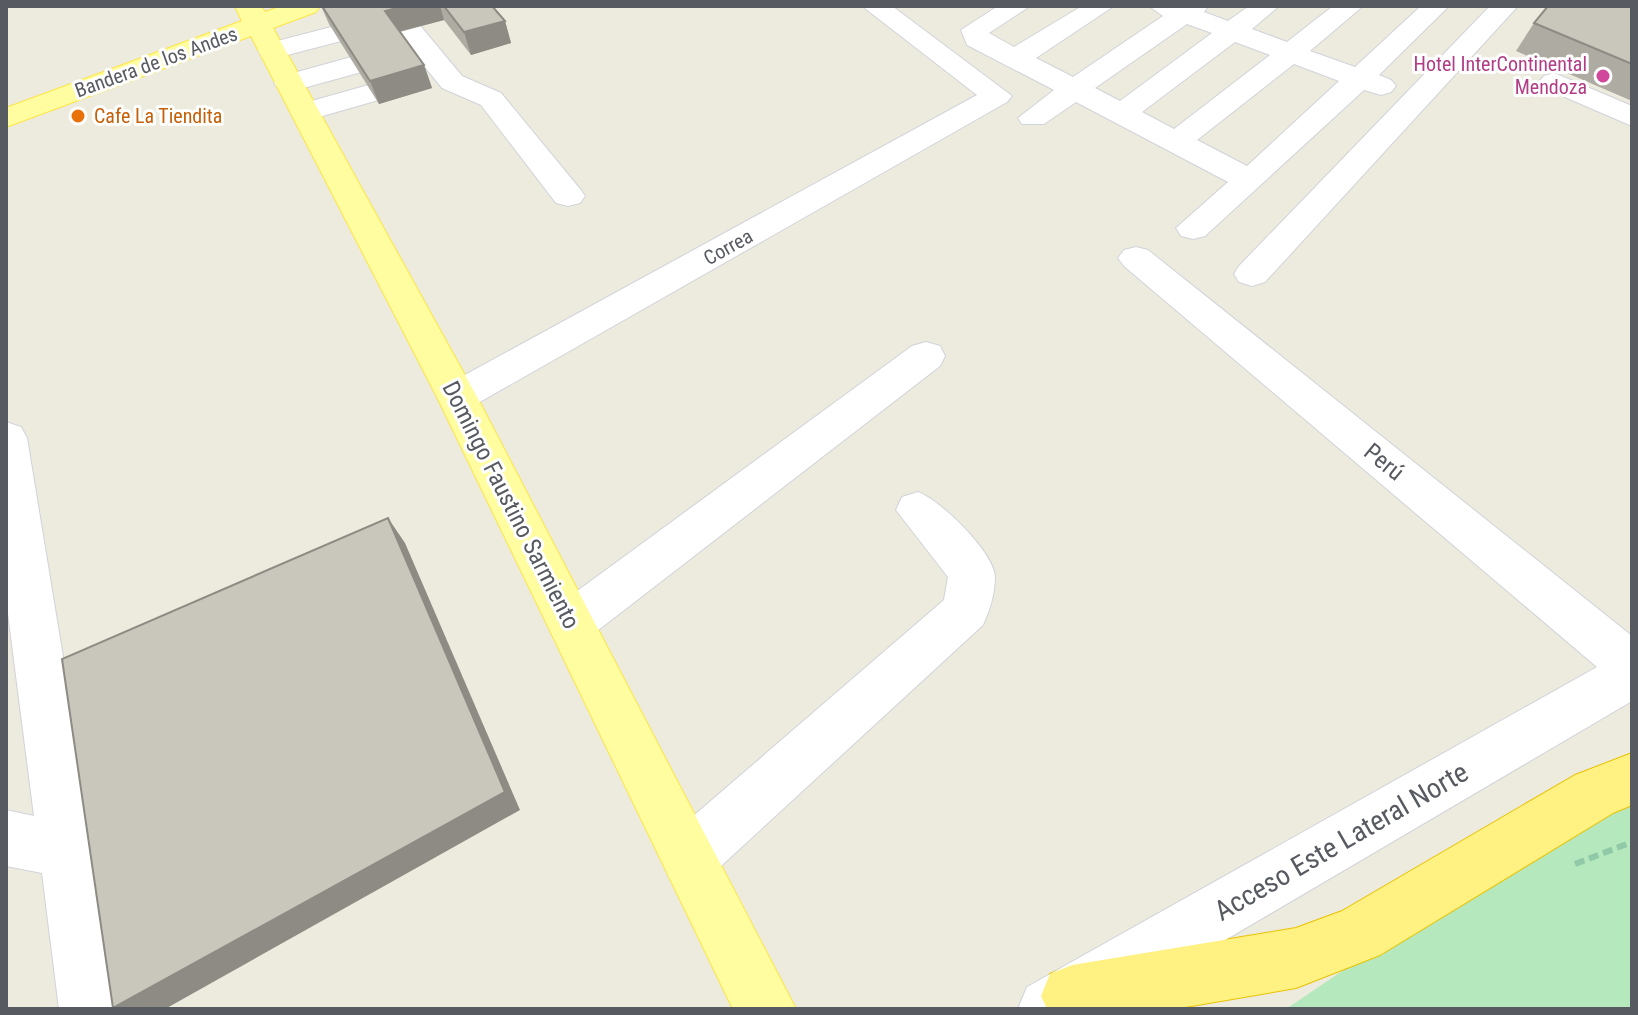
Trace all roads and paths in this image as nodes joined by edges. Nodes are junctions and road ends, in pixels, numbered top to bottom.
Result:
1 (307, 6) edge
2 (875, 6) edge
3 (1017, 6) edge
4 (1101, 6) edge
5 (1266, 6) edge
6 (1350, 6) edge
7 (1436, 6) edge
8 (1505, 6) edge
9 (1180, 9) edge
10 (401, 27) edge
11 (1232, 31) junction
12 (335, 34) edge
13 (1290, 53) junction
14 (274, 55) edge
15 (1015, 59) junction
16 (355, 65) edge
17 (1359, 78) junction
18 (1554, 82) dead end
19 (1075, 89) junction
20 (372, 93) edge
21 (1417, 99) junction
22 (1121, 114) junction
23 (1632, 117) edge
24 (6, 118) edge
25 (1033, 118) dead end
26 (1176, 142) junction
27 (1250, 180) junction
28 (568, 196) dead end
29 (1193, 228) dead end
30 (1136, 258) dead end
31 (1252, 274) dead end
32 (926, 356) dead end
33 (457, 397) junction
34 (6, 438) edge
35 (918, 510) dead end
36 (571, 623) junction
37 (1632, 666) edge
38 (1632, 674) edge
39 (1632, 779) edge
40 (6, 838) edge
41 (68, 851) junction
42 (689, 857) junction
43 (1061, 1002) edge
44 (90, 1009) edge
45 (765, 1009) edge

1 - 14 main road, Bandera de los Andes
2 - 33 street, Correa
3 - 15 street
4 - 15 street
5 - 11 street
6 - 13 street
7 - 17 street
8 - 21 street
9 - 11 street
9 - 19 street
10 - 28 street
11 - 13 street
11 - 22 street
12 - 14 street
13 - 17 street
13 - 26 street
14 - 16 street
14 - 20 street
14 - 24 main road, Bandera de los Andes
14 - 33 main road, Domingo Faustino Sarmiento
15 - 19 street
17 - 21 street
17 - 27 street
18 - 23 street
19 - 22 street
19 - 25 street
21 - 31 street
22 - 26 street
26 - 27 street
27 - 29 street
30 - 37 street, Perú
32 - 36 street
33 - 36 main road, Domingo Faustino Sarmiento
34 - 41 street
35 - 42 street
36 - 42 main road, Domingo Faustino Sarmiento
38 - 43 street, Acceso Este Lateral Norte
39 - 43 highway
40 - 41 street
41 - 44 street
42 - 45 main road, Domingo Faustino Sarmiento

